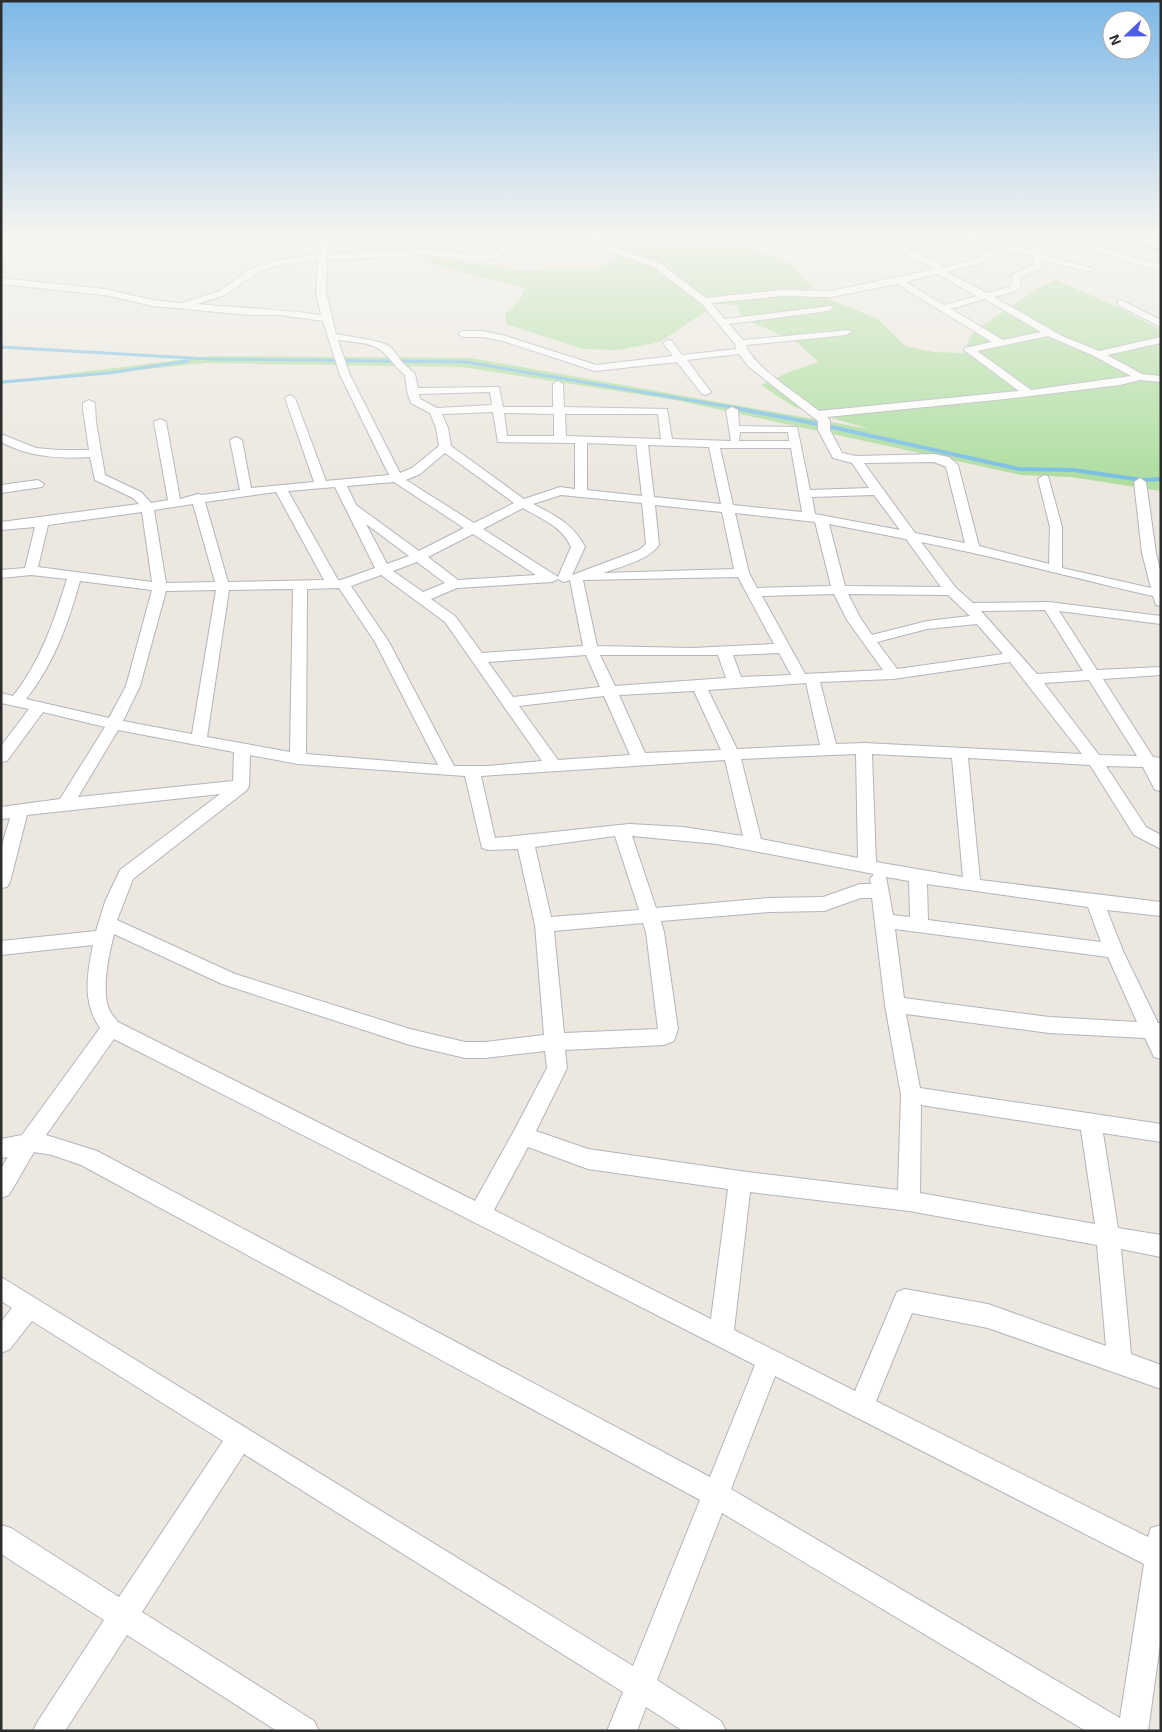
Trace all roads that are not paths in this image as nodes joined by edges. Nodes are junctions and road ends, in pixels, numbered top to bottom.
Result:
1 (311, 317) edge
2 (719, 317) edge
3 (762, 317) edge
4 (958, 317) edge
5 (1024, 317) edge
6 (1147, 317) edge
7 (326, 319) joint
8 (724, 322) junction
9 (1161, 324) edge
10 (846, 332) dead end
11 (1049, 333) junction
12 (463, 334) dead end
13 (331, 336) junction
14 (1161, 340) edge
15 (668, 343) dead end
16 (1001, 343) junction
17 (741, 347) junction
18 (1098, 354) junction
19 (680, 359) junction
20 (1140, 377) junction
21 (1161, 379) edge
22 (558, 384) dead end
23 (412, 392) junction
24 (706, 392) dead end
25 (1029, 393) junction
26 (290, 398) dead end
27 (89, 403) dead end
28 (498, 409) junction
29 (732, 410) dead end
30 (434, 411) junction
31 (560, 411) junction
32 (822, 421) junction
33 (160, 422) dead end
34 (734, 429) junction
35 (1, 437) edge
36 (581, 439) junction
37 (236, 440) dead end
38 (560, 440) junction
39 (642, 442) junction
40 (667, 443) junction
41 (796, 444) junction
42 (714, 445) junction
43 (735, 445) junction
44 (445, 447) junction
45 (95, 453) junction
46 (856, 460) junction
47 (396, 479) junction
48 (1044, 479) dead end
49 (1140, 482) dead end
50 (339, 483) junction
51 (38, 484) dead end
52 (321, 484) junction
53 (280, 488) junction
54 (1, 489) edge
55 (877, 491) junction
56 (246, 492) junction
57 (581, 493) junction
58 (805, 494) junction
59 (198, 498) junction
60 (647, 501) junction
61 (174, 502) junction
62 (523, 503) junction
63 (147, 506) junction
64 (350, 506) junction
65 (728, 509) junction
66 (815, 518) junction
67 (42, 522) junction
68 (1, 526) edge
69 (473, 528) junction
70 (910, 535) junction
71 (973, 548) junction
72 (418, 557) junction
73 (383, 570) junction
74 (1056, 570) junction
75 (31, 571) junction
76 (742, 573) junction
77 (1, 574) edge
78 (75, 576) junction
79 (563, 578) junction
80 (338, 584) junction
81 (455, 584) junction
82 (300, 585) junction
83 (160, 587) junction
84 (223, 587) junction
85 (839, 590) junction
86 (951, 591) junction
87 (753, 592) junction
88 (1160, 596) edge
89 (422, 598) junction
90 (1049, 606) junction
91 (970, 607) junction
92 (982, 619) junction
93 (1161, 620) edge
94 (868, 640) junction
95 (784, 648) junction
96 (591, 650) junction
97 (724, 650) junction
98 (1015, 657) junction
99 (478, 658) junction
100 (1161, 671) edge
101 (893, 674) junction
102 (1091, 675) junction
103 (806, 678) junction
104 (1033, 678) junction
105 (735, 682) junction
106 (699, 686) junction
107 (610, 691) junction
108 (1, 698) edge
109 (17, 701) junction
110 (508, 702) junction
111 (39, 708) junction
112 (114, 724) junction
113 (198, 740) junction
114 (242, 748) junction
115 (864, 748) junction
116 (828, 749) junction
117 (960, 753) junction
118 (732, 756) junction
119 (1, 757) edge
120 (298, 759) junction
121 (640, 759) junction
122 (1094, 759) junction
123 (1154, 763) edge
124 (553, 766) junction
125 (449, 771) junction
126 (472, 771) junction
127 (241, 786) junction
128 (1161, 786) edge
129 (65, 804) junction
130 (20, 810) junction
131 (1, 813) edge
132 (622, 830) junction
133 (1161, 830) edge
134 (1140, 831) junction
135 (525, 842) junction
136 (753, 843) junction
137 (1161, 843) edge
138 (873, 867) junction
139 (918, 876) junction
140 (1, 882) edge
141 (972, 884) junction
142 (879, 890) junction
143 (1095, 902) junction
144 (1161, 909) edge
145 (650, 916) junction
146 (884, 921) junction
147 (544, 925) junction
148 (919, 926) junction
149 (105, 930) junction
150 (1, 948) edge
151 (1114, 951) junction
152 (895, 1005) junction
153 (111, 1028) junction
154 (1157, 1031) edge
155 (556, 1042) junction
156 (1161, 1051) edge
157 (911, 1095) junction
158 (1091, 1123) junction
159 (1161, 1133) edge
160 (523, 1136) junction
161 (28, 1144) junction
162 (1, 1149) edge
163 (740, 1181) junction
164 (1, 1188) edge
165 (909, 1201) junction
166 (480, 1213) junction
167 (1108, 1236) junction
168 (1161, 1246) edge
169 (2, 1289) edge
170 (29, 1306) junction
171 (721, 1335) junction
172 (1, 1341) edge
173 (769, 1360) junction
174 (1120, 1363) junction
175 (1161, 1377) edge
176 (861, 1406) junction
177 (240, 1437) junction
178 (715, 1494) junction
179 (1, 1538) edge
180 (1160, 1551) edge
181 (124, 1616) junction
182 (638, 1687) junction
183 (48, 1731) edge
184 (304, 1731) edge
185 (622, 1731) edge
186 (711, 1731) edge
187 (1114, 1731) edge
188 (1133, 1731) edge

1 - 7 street
2 - 8 street
3 - 8 street
4 - 16 street
5 - 11 street
6 - 9 street
7 - 13 street
8 - 17 street
10 - 17 street
11 - 16 street
11 - 18 street
12 - 19 street
13 - 23 street
13 - 47 street
14 - 18 street
15 - 19 street
16 - 25 street
17 - 19 street
17 - 32 street
18 - 20 street
19 - 24 street
20 - 21 street
20 - 25 street
22 - 31 street
23 - 28 street
23 - 30 street
25 - 32 street
26 - 52 street
27 - 45 street
28 - 30 street
28 - 31 street
28 - 38 street
29 - 34 street
30 - 44 street
31 - 38 street
31 - 40 street
32 - 46 street
33 - 61 street
34 - 41 street
34 - 43 street
35 - 45 street
36 - 38 street
36 - 39 street
36 - 57 street
37 - 56 street
39 - 40 street
39 - 60 street
40 - 42 street
41 - 43 street
41 - 58 street
42 - 43 street
42 - 65 street
44 - 47 street
44 - 62 street
45 - 63 street
46 - 55 street
46 - 71 street
47 - 50 street
47 - 69 street
48 - 74 street
49 - 88 street
50 - 52 street
50 - 64 street
51 - 54 street
52 - 53 street
53 - 56 street
53 - 80 street
55 - 58 street
55 - 70 street
56 - 59 street
57 - 60 street
57 - 62 street
58 - 66 street
59 - 61 street
59 - 84 street
60 - 65 street
60 - 79 street
61 - 63 street
62 - 69 street
62 - 79 street
63 - 67 street
63 - 83 street
64 - 72 street
64 - 73 street
65 - 66 street
65 - 76 street
66 - 70 street
66 - 85 street
67 - 68 street
67 - 75 street
69 - 72 street
69 - 79 street
70 - 71 street
70 - 86 street
71 - 74 street
72 - 73 street
72 - 81 street
73 - 80 street
73 - 89 street
74 - 88 street
75 - 77 street
75 - 78 street
76 - 79 street
76 - 87 street
78 - 83 street
78 - 109 street
79 - 81 street
79 - 96 street
80 - 82 street
80 - 125 street
81 - 89 street
82 - 84 street
82 - 120 street
83 - 84 street
83 - 112 street
84 - 113 street
85 - 86 street
85 - 87 street
85 - 94 street
86 - 91 street
87 - 95 street
89 - 99 street
90 - 91 street
90 - 93 street
90 - 102 street
91 - 92 street
92 - 94 street
92 - 98 street
94 - 101 street
95 - 97 street
95 - 103 street
96 - 97 street
96 - 99 street
96 - 107 street
97 - 105 street
98 - 101 street
98 - 104 street
99 - 110 street
100 - 102 street
101 - 103 street
102 - 104 street
102 - 123 street
103 - 105 street
103 - 116 street
104 - 122 street
105 - 106 street
106 - 107 street
106 - 118 street
107 - 110 street
107 - 121 street
108 - 109 street
109 - 111 street
110 - 124 street
111 - 112 street
111 - 119 street
112 - 113 street
112 - 129 street
113 - 114 street
114 - 120 street
114 - 127 street
115 - 116 street
115 - 117 street
115 - 138 street
116 - 118 street
117 - 122 street
117 - 141 street
118 - 121 street
118 - 136 street
120 - 125 street
121 - 124 street
122 - 123 street
122 - 134 street
123 - 128 street
124 - 126 street
125 - 126 street
126 - 135 street
127 - 129 street
127 - 149 street
129 - 130 street
130 - 131 street
130 - 140 street
132 - 135 street
132 - 136 street
132 - 145 street
133 - 134 street
134 - 137 street
135 - 147 street
136 - 138 street
138 - 139 street
138 - 142 street
139 - 141 street
139 - 148 street
141 - 143 street
142 - 145 street
142 - 146 street
143 - 144 street
143 - 151 street
145 - 147 street
145 - 155 street
146 - 148 street
146 - 152 street
147 - 155 street
148 - 151 street
149 - 150 street
149 - 153 street
149 - 155 street
151 - 154 street
152 - 154 street
152 - 157 street
153 - 161 street
153 - 166 street
154 - 156 street
155 - 160 street
157 - 158 street
157 - 165 street
158 - 159 street
158 - 167 street
160 - 163 street
160 - 166 street
161 - 162 street
161 - 164 street
161 - 178 street
163 - 165 street
163 - 171 street
165 - 167 street
166 - 171 street
167 - 168 street
167 - 174 street
169 - 170 street
170 - 172 street
170 - 177 street
171 - 173 street
173 - 176 street
173 - 178 street
174 - 175 street
174 - 176 street
176 - 180 street
177 - 181 street
177 - 182 street
178 - 182 street
178 - 187 street
179 - 181 street
180 - 188 street
181 - 183 street
181 - 184 street
182 - 185 street
182 - 186 street

